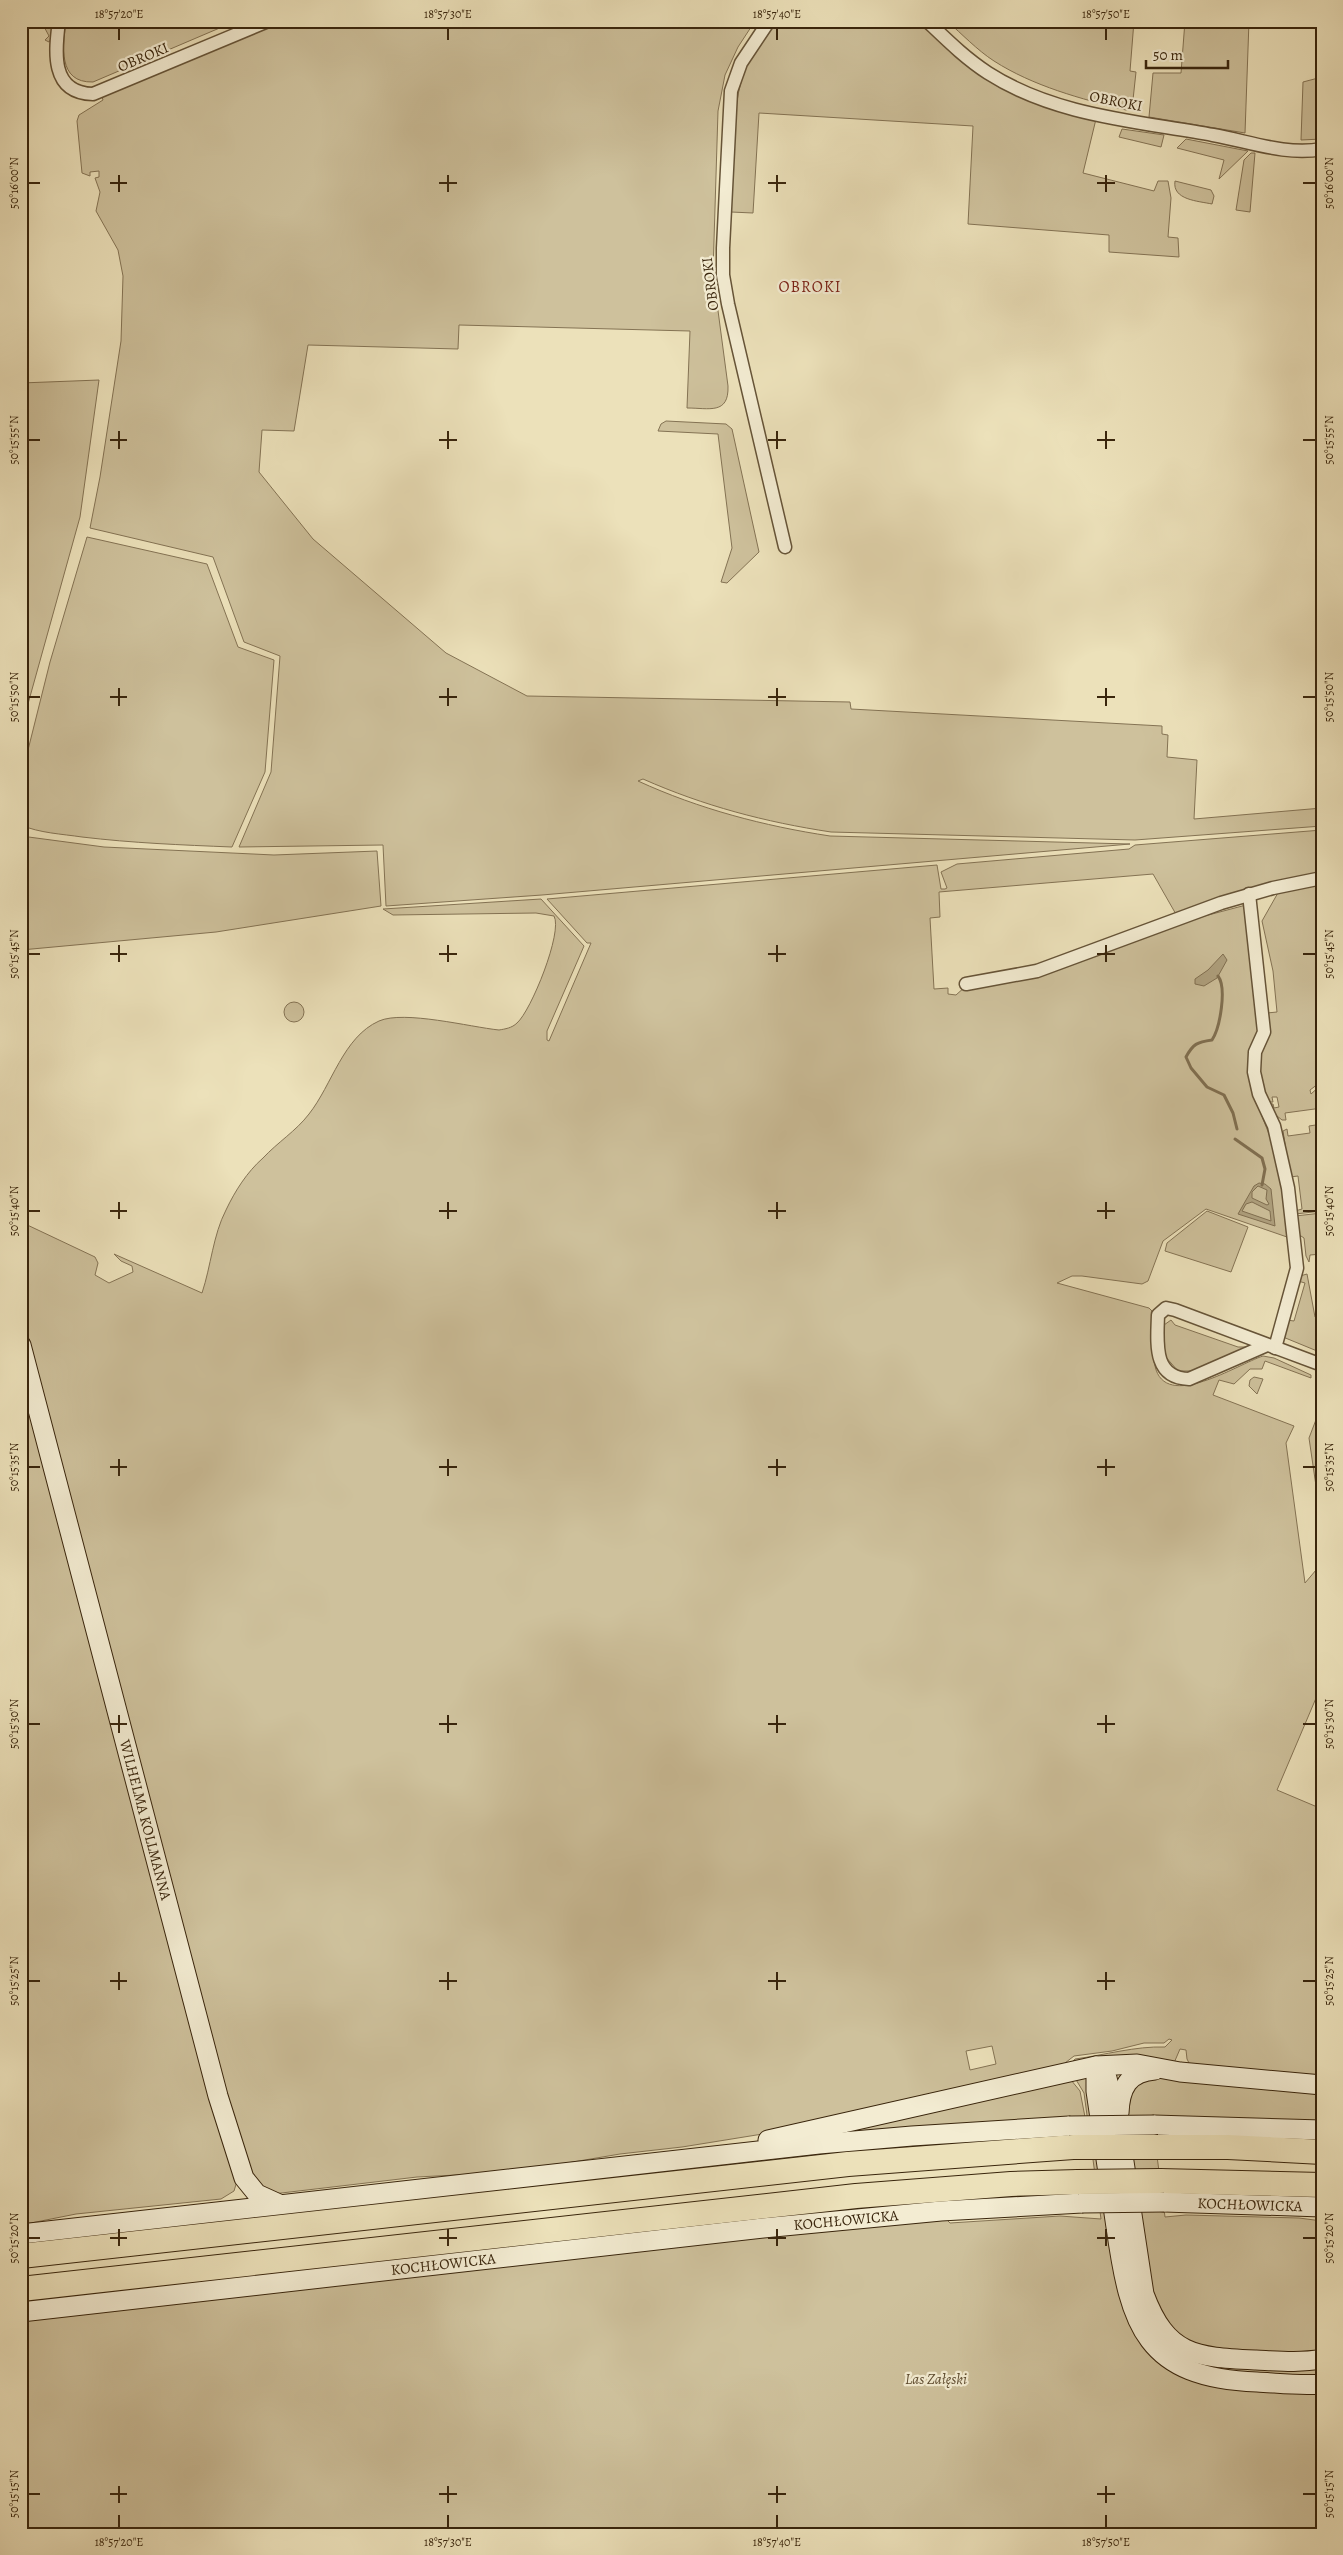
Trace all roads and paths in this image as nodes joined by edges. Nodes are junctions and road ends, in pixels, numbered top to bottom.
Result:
1 (59, 21) edge
2 (268, 21) edge
3 (769, 21) edge
4 (927, 21) edge
5 (1322, 149) edge
6 (785, 547) dead end
7 (1322, 878) edge
8 (1249, 894) junction
9 (966, 984) dead end
10 (21, 1345) edge
11 (1271, 1346) junction
12 (1322, 1365) edge
13 (1096, 2066) junction
14 (1160, 2070) junction
15 (1322, 2085) edge
16 (1118, 2122) junction
17 (1322, 2130) edge
18 (1156, 2136) junction
19 (1071, 2137) junction
20 (1322, 2152) edge
21 (679, 2160) junction
22 (244, 2178) junction
23 (1322, 2185) edge
24 (1162, 2191) junction
25 (1080, 2193) junction
26 (279, 2204) junction
27 (1269, 2204) junction
28 (1322, 2208) edge
29 (210, 2212) junction
30 (1322, 2216) edge
31 (21, 2234) edge
32 (21, 2256) edge
33 (21, 2289) edge
34 (21, 2312) edge
35 (1322, 2360) edge
36 (1322, 2384) edge

1 - 2 street, OBROKI
3 - 6 street, OBROKI
4 - 5 street, OBROKI
7 - 8 street
8 - 9 street
8 - 11 street
10 - 22 street, WILHELMA KOLLMANNA
11 - 11 street
11 - 12 street
13 - 14 street
13 - 16 street
13 - 21 street
13 - 36 street
14 - 15 street
14 - 16 street
16 - 35 street
17 - 18 street
18 - 19 highway, bridge
18 - 20 highway
19 - 21 street
19 - 32 highway
21 - 26 street
22 - 26 street
22 - 29 street
23 - 24 highway
24 - 25 highway, bridge
24 - 27 street, KOCHŁOWICKA
25 - 33 highway
25 - 34 street, KOCHŁOWICKA
26 - 29 street
27 - 28 street, KOCHŁOWICKA
27 - 30 street
29 - 31 street

